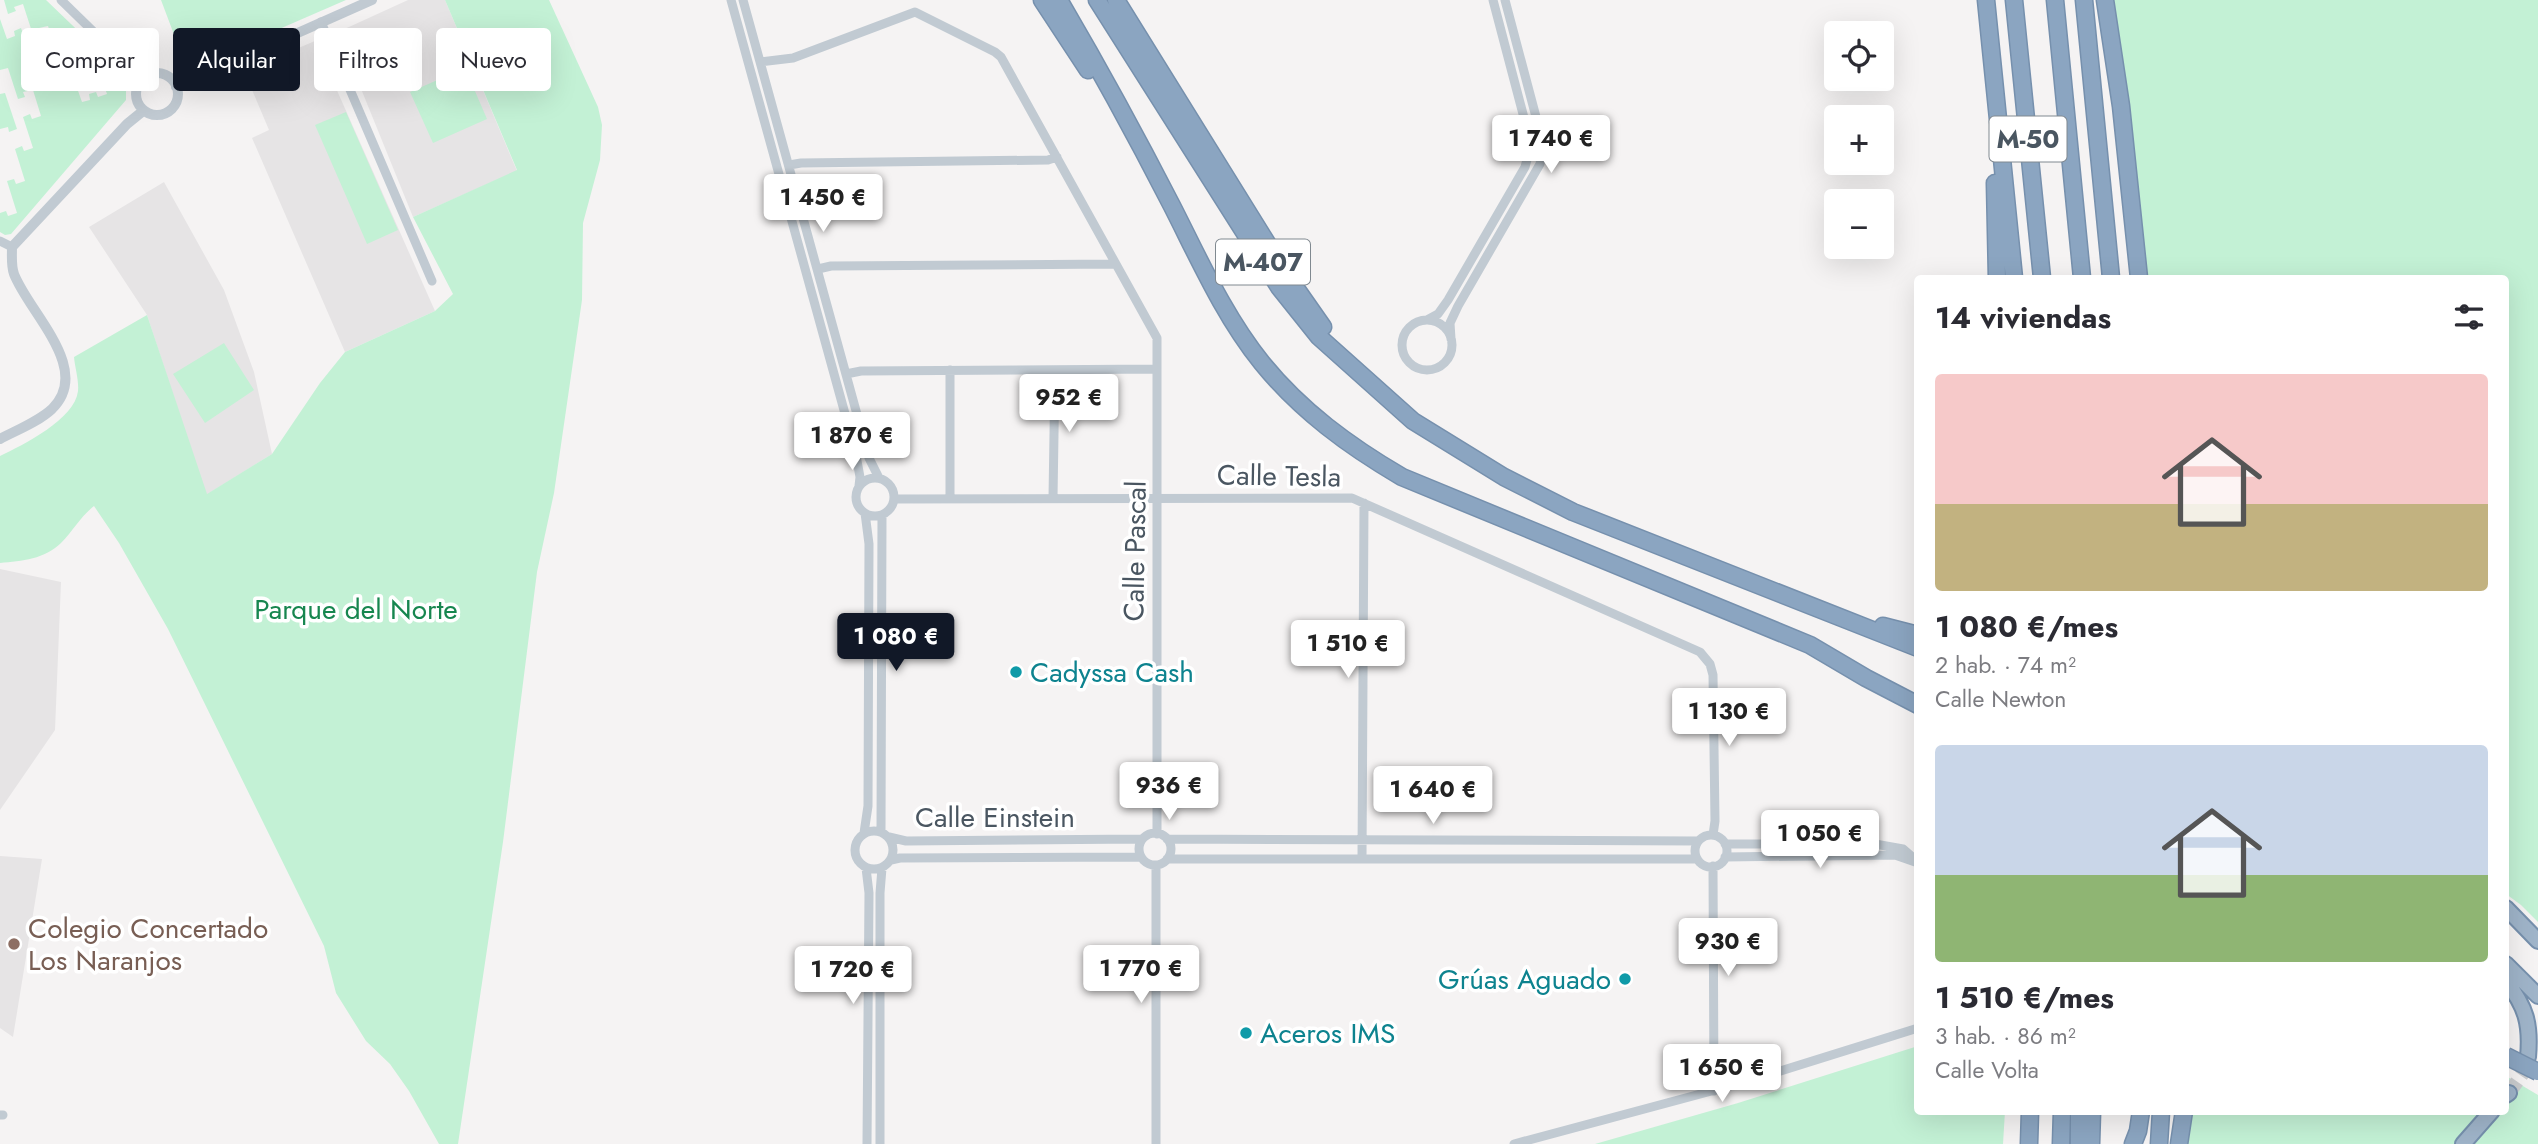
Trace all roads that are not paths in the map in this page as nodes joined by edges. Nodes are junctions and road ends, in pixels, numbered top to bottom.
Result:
1 (61, 0) edge
2 (372, 0) edge
3 (731, 0) edge
4 (743, 0) edge
5 (1042, 0) edge
6 (1059, 0) edge
7 (1097, 0) edge
8 (1116, 0) edge
9 (1126, 0) edge
10 (1493, 0) edge
11 (1505, 0) edge
12 (1986, 0) edge
13 (2014, 0) edge
14 (2055, 0) edge
15 (2084, 0) edge
16 (2105, 0) edge
17 (321, 22) junction
18 (1988, 24) junction
19 (90, 28) edge
20 (300, 31) edge
21 (1148, 51) junction
22 (760, 62) junction
23 (136, 91) edge
24 (176, 91) edge
25 (1116, 99) junction
26 (144, 111) junction
27 (1057, 157) junction
28 (789, 165) junction
29 (0, 241) edge
30 (12, 247) junction
31 (1116, 264) junction
32 (818, 269) junction
33 (1997, 275) edge
34 (2014, 275) edge
35 (2042, 275) edge
36 (2082, 275) edge
37 (2111, 275) edge
38 (2139, 275) edge
39 (432, 281) dead end
40 (1427, 320) junction
41 (1451, 339) junction
42 (1157, 369) junction
43 (950, 370) junction
44 (1055, 370) junction
45 (846, 374) junction
46 (0, 439) edge
47 (1490, 468) junction
48 (879, 478) junction
49 (859, 486) junction
50 (950, 498) junction
51 (1053, 498) junction
52 (1156, 498) junction
53 (894, 499) junction
54 (1364, 503) junction
55 (864, 513) junction
56 (883, 515) junction
57 (1840, 618) junction
58 (1914, 634) edge
59 (1914, 646) edge
60 (1866, 678) junction
61 (1914, 703) edge
62 (1914, 714) edge
63 (864, 833) junction
64 (885, 834) junction
65 (1157, 834) junction
66 (1713, 835) junction
67 (1142, 839) junction
68 (1167, 839) junction
69 (1363, 841) junction
70 (1698, 841) junction
71 (1725, 845) junction
72 (1141, 857) junction
73 (1725, 857) junction
74 (1362, 858) junction
75 (1167, 859) junction
76 (1697, 859) junction
77 (1914, 859) edge
78 (891, 860) junction
79 (1914, 861) edge
80 (1156, 865) junction
81 (1713, 866) junction
82 (866, 867) junction
83 (883, 868) junction
84 (2509, 911) edge
85 (2538, 941) edge
86 (2509, 967) edge
87 (2509, 985) edge
88 (2538, 996) edge
89 (1914, 1029) edge
90 (2528, 1057) tunnel mouth
91 (2509, 1058) edge
92 (2538, 1072) edge
93 (1714, 1091) junction
94 (2030, 1115) edge
95 (2062, 1115) edge
96 (2078, 1115) edge
97 (2092, 1115) edge
98 (2132, 1115) edge
99 (2140, 1115) edge
100 (2161, 1115) edge
101 (2183, 1115) edge
102 (2488, 1115) edge
103 (867, 1144) edge
104 (880, 1144) edge
105 (1156, 1144) edge
106 (1514, 1144) edge
107 (2029, 1144) edge
108 (2061, 1144) edge
109 (2079, 1144) edge
110 (2091, 1144) edge
111 (2132, 1144) edge
112 (2160, 1144) edge
113 (2179, 1144) edge
114 (2463, 1144) edge

1 - 19 street
2 - 17 street
3 - 49 street
4 - 22 street
5 - 25 highway, M-407
6 - 25 highway, M-407
7 - 47 highway, M-407
8 - 21 highway, M-407
9 - 21 highway, M-407
10 - 40 street
11 - 41 street
12 - 18 highway
13 - 35 highway, M-50
14 - 36 highway, M-50
15 - 37 highway
16 - 38 highway
17 - 20 street
17 - 39 street
18 - 33 highway
18 - 34 highway
21 - 47 highway, M-407
22 - 27 street, Calle Pascal
22 - 28 street
23 - 26 street
24 - 26 street
25 - 60 highway, M-407
26 - 30 street
27 - 28 street
27 - 31 street, Calle Pascal
28 - 32 street
29 - 30 street
30 - 46 street
31 - 32 street
31 - 42 street, Calle Pascal
32 - 45 street
40 - 41 street
40 - 41 street
42 - 44 street
42 - 52 street, Calle Pascal
43 - 44 street
43 - 45 street
43 - 50 street
44 - 51 street
45 - 48 street
47 - 57 highway, M-407
48 - 49 street
48 - 53 street
49 - 55 street
50 - 51 street, Calle Tesla
50 - 53 street, Calle Tesla
51 - 52 street, Calle Tesla
52 - 54 street, Calle Tesla
52 - 65 street, Calle Pascal
53 - 56 street
54 - 66 street, Calle Tesla
54 - 69 street
55 - 56 street
55 - 63 street
56 - 64 street
57 - 58 highway
57 - 59 highway, M-407
60 - 61 highway, M-407
60 - 62 highway
63 - 64 street
63 - 82 street
64 - 67 street, Calle Einstein
64 - 78 street
65 - 67 street
65 - 68 street
66 - 70 street
66 - 71 street
67 - 72 street
68 - 69 street
68 - 75 street
69 - 70 street
69 - 74 street
70 - 76 street
71 - 73 street
71 - 77 street
72 - 78 street, Calle Einstein
72 - 80 street
73 - 79 street
73 - 81 street
74 - 75 street
74 - 76 street
75 - 80 street
76 - 81 street
78 - 83 street
80 - 105 street
81 - 93 street
82 - 83 street
82 - 103 street
83 - 104 street
84 - 85 highway
86 - 88 highway
87 - 90 highway
89 - 93 street
91 - 92 highway, bridge
93 - 106 street
94 - 107 highway
95 - 108 highway
96 - 109 highway
97 - 110 highway
98 - 111 highway
99 - 111 highway
100 - 112 highway
101 - 113 highway
102 - 114 highway

